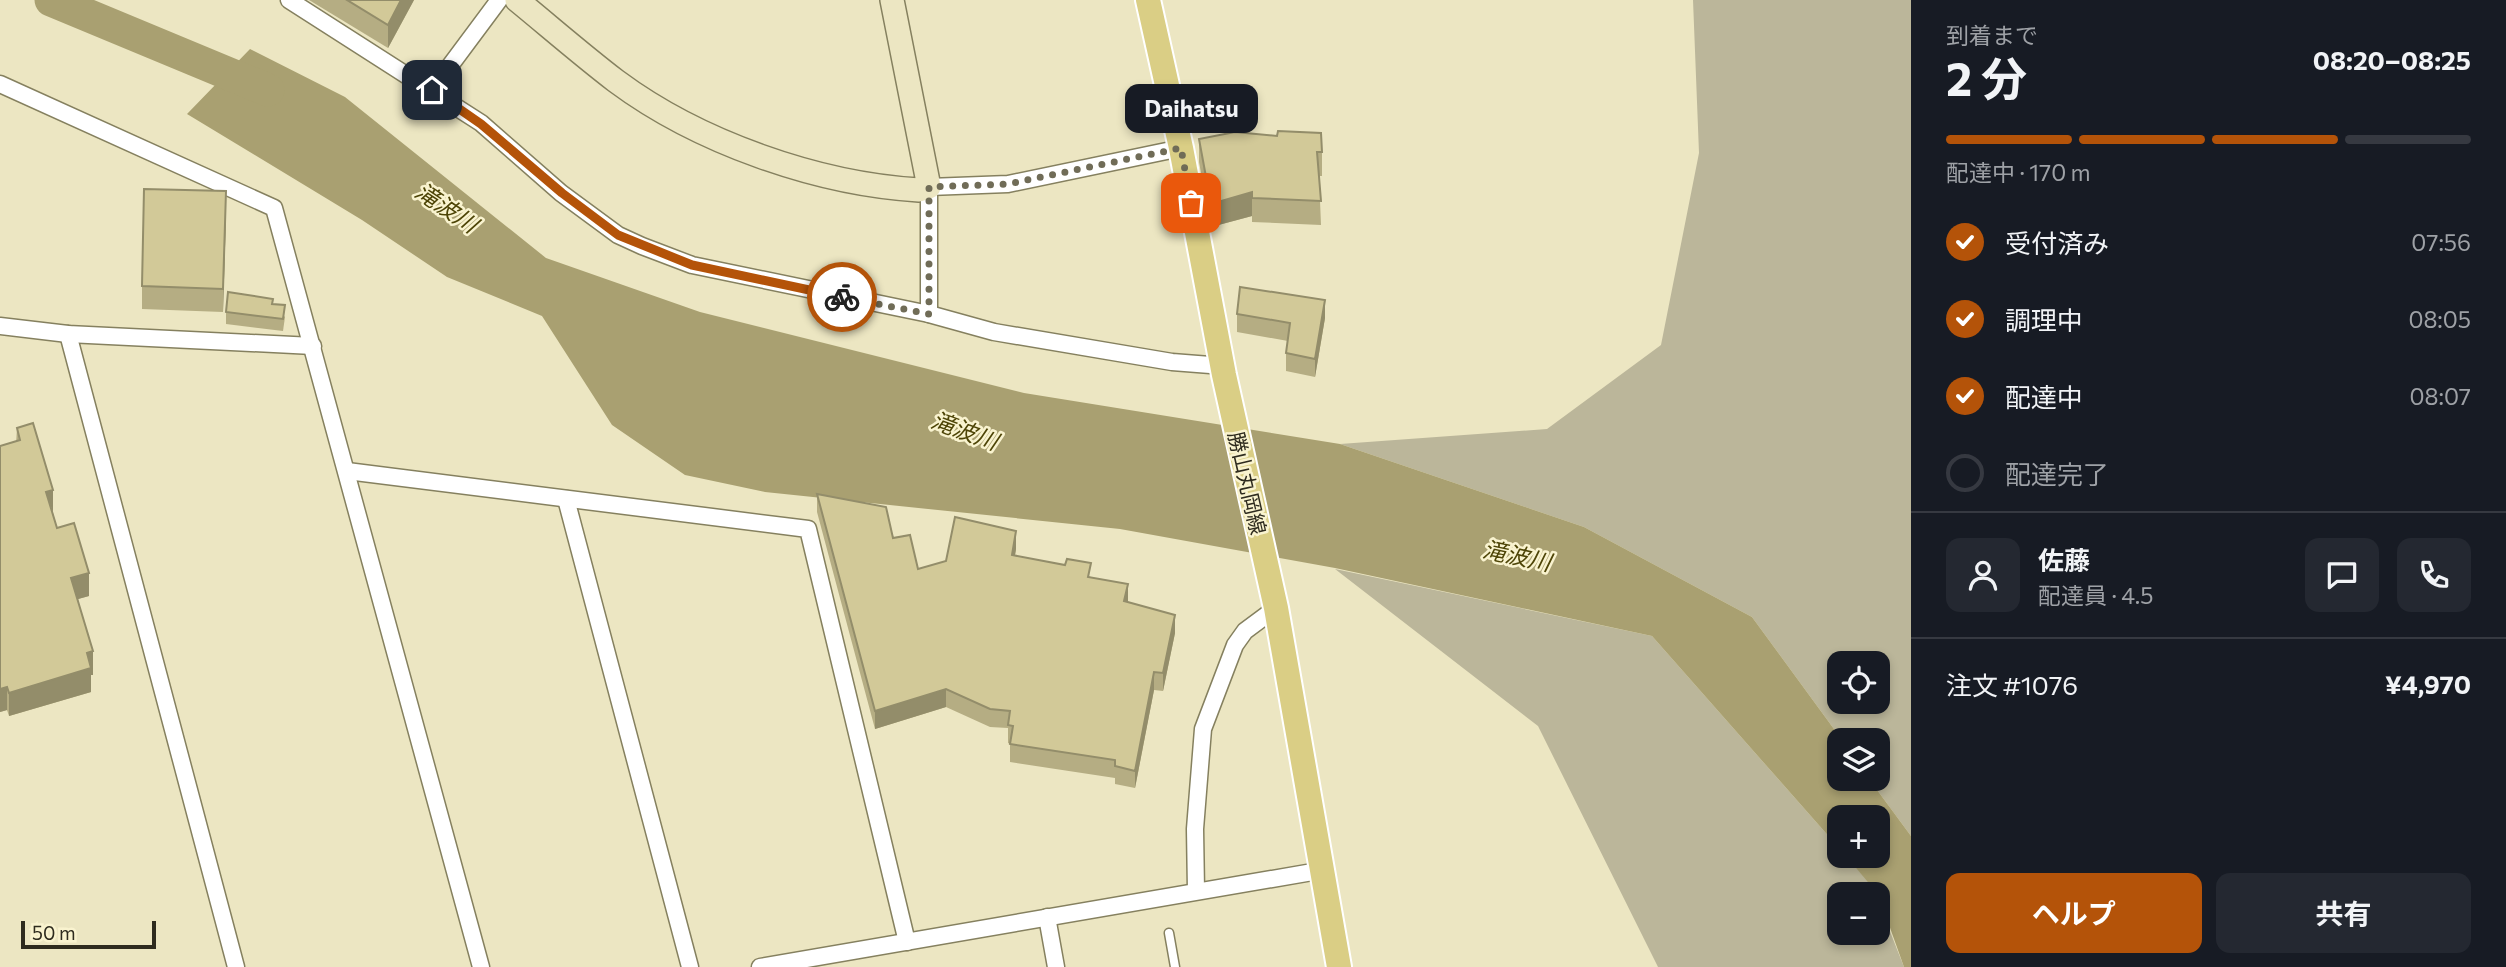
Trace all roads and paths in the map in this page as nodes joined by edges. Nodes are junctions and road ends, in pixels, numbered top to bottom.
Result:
1 (289, 0) edge
2 (499, 0) edge
3 (517, 0) edge
4 (892, 0) edge
5 (1148, 0) edge
6 (0, 84) edge
7 (432, 90) junction
8 (1181, 148) junction
9 (929, 187) junction
10 (929, 314) junction
11 (0, 326) edge
12 (68, 334) junction
13 (313, 346) junction
14 (1223, 371) junction
15 (347, 471) junction
16 (566, 499) junction
17 (1276, 608) junction
18 (1324, 870) junction
19 (1196, 891) junction
20 (1047, 917) junction
21 (1169, 933) dead end
22 (907, 942) junction
23 (236, 967) edge
24 (481, 967) edge
25 (690, 967) edge
26 (760, 967) edge
27 (1056, 967) edge
28 (1175, 967) edge
29 (1339, 967) edge

1 - 7 street
2 - 7 street
3 - 9 street
4 - 9 street
5 - 8 main road, 勝山丸岡線
6 - 13 street
7 - 10 street
8 - 9 street
8 - 14 main road, 勝山丸岡線
9 - 10 street
10 - 14 street
11 - 12 street
12 - 13 street
12 - 23 street
13 - 15 street
14 - 17 main road, 勝山丸岡線
15 - 16 street
15 - 24 street
16 - 22 street
16 - 25 street
17 - 18 main road, 勝山丸岡線
17 - 19 street
18 - 19 street
18 - 29 main road, 勝山丸岡線
19 - 20 street
20 - 22 street
20 - 27 street
21 - 28 lane
22 - 26 street

